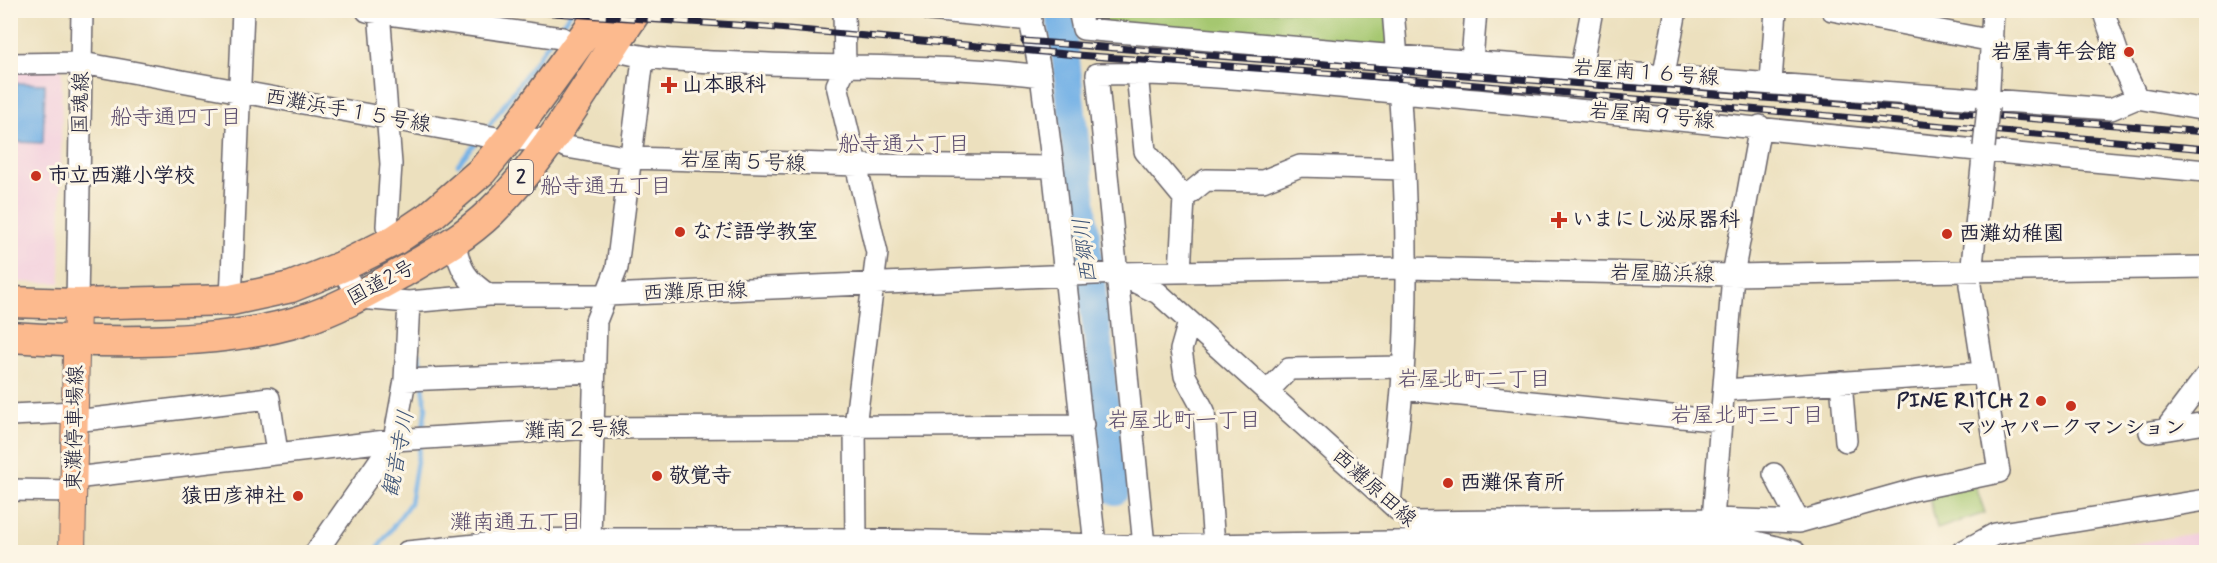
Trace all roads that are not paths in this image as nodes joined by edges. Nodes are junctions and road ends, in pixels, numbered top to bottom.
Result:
1 (82, 10) edge
2 (243, 10) edge
3 (366, 10) edge
4 (603, 10) edge
5 (637, 10) edge
6 (844, 10) edge
7 (929, 10) edge
8 (1393, 10) edge
9 (1476, 10) edge
10 (1592, 10) edge
11 (1676, 10) edge
12 (1776, 10) edge
13 (1832, 10) edge
14 (1993, 10) edge
15 (2103, 10) edge
16 (379, 11) edge
17 (1030, 15) edge
18 (1081, 20) edge
19 (1993, 41) junction
20 (569, 43) junction
21 (610, 50) junction
22 (1397, 56) junction
23 (643, 59) junction
24 (1472, 60) junction
25 (82, 63) junction
26 (10, 64) edge
27 (845, 68) junction
28 (1581, 68) junction
29 (1137, 74) junction
30 (1664, 74) junction
31 (1041, 76) junction
32 (1770, 82) junction
33 (241, 92) junction
34 (1401, 93) junction
35 (2137, 98) junction
36 (1988, 104) junction
37 (2206, 110) edge
38 (386, 118) junction
39 (1760, 126) junction
40 (551, 139) junction
41 (508, 140) junction
42 (1984, 150) junction
43 (631, 158) junction
44 (858, 165) junction
45 (1053, 167) junction
46 (1403, 169) junction
47 (2206, 171) edge
48 (1184, 198) junction
49 (395, 240) junction
50 (455, 242) junction
51 (341, 267) junction
52 (2206, 267) edge
53 (1406, 268) junction
54 (1971, 271) junction
55 (1180, 272) junction
56 (1118, 273) junction
57 (1066, 275) junction
58 (1733, 275) junction
59 (872, 285) junction
60 (489, 295) junction
61 (607, 295) junction
62 (359, 298) junction
63 (231, 300) junction
64 (10, 302) edge
65 (409, 302) junction
66 (77, 304) junction
67 (1189, 321) junction
68 (10, 337) edge
69 (77, 341) junction
70 (1403, 366) junction
71 (594, 372) junction
72 (1984, 373) junction
73 (2206, 375) edge
74 (408, 380) junction
75 (1841, 382) junction
76 (1402, 389) junction
77 (1724, 390) junction
78 (1267, 392) junction
79 (10, 416) edge
80 (75, 417) junction
81 (1721, 421) junction
82 (2206, 423) edge
83 (1083, 425) junction
84 (855, 426) junction
85 (593, 428) junction
86 (402, 439) junction
87 (1846, 441) dead end
88 (277, 453) junction
89 (1774, 474) dead end
90 (74, 484) junction
91 (10, 490) edge
92 (2206, 500) edge
93 (1390, 503) junction
94 (1713, 519) junction
95 (1412, 522) junction
96 (1799, 522) junction
97 (590, 539) junction
98 (1431, 540) junction
99 (847, 544) edge
100 (1214, 544) junction
101 (1095, 545) junction
102 (1144, 546) junction
103 (1788, 550) edge
104 (72, 552) edge
105 (316, 552) edge
106 (407, 552) edge
107 (1962, 552) edge

1 - 25 street, 国魂線
2 - 33 street
3 - 16 street
4 - 20 highway, 国道2号 / 2
5 - 21 highway, 国道2号 / 2
6 - 27 street
7 - 17 street
8 - 22 street
9 - 24 street
10 - 28 street
11 - 30 street
12 - 32 street
13 - 19 street
14 - 19 street
15 - 35 street
16 - 20 street
16 - 38 street
17 - 31 street
18 - 22 street, 岩屋南１６号線
19 - 36 street
20 - 41 highway, 国道2号 / 2
21 - 23 street
21 - 40 highway, 国道2号 / 2
22 - 24 street, 岩屋南１６号線
22 - 34 street
23 - 27 street
23 - 43 street
24 - 28 street, 岩屋南１６号線
25 - 26 street, 西灘浜手１５号線
25 - 33 street, 西灘浜手１５号線
25 - 66 street, 国魂線
27 - 31 street
27 - 44 street
28 - 30 street, 岩屋南１６号線
29 - 34 street, 岩屋南９号線
29 - 48 street
29 - 56 street, 岩屋南９号線
30 - 32 street, 岩屋南１６号線
31 - 45 street
32 - 36 street, 岩屋南１６号線
33 - 38 street, 西灘浜手１５号線
33 - 63 street
34 - 39 street, 岩屋南９号線
34 - 46 street
35 - 36 street, 岩屋南１６号線
35 - 37 street
36 - 42 street, bridge
38 - 41 street, 西灘浜手１５号線
38 - 49 street
39 - 42 street, 岩屋南９号線
39 - 58 street
40 - 41 street, 岩屋南５号線
40 - 43 street, 岩屋南５号線
40 - 50 highway, 国道2号 / 2
41 - 49 highway, 国道2号 / 2
42 - 47 street, 岩屋南９号線
42 - 54 street
43 - 44 street, 岩屋南５号線
43 - 61 street
44 - 45 street, 岩屋南５号線
44 - 59 street
45 - 57 street
46 - 48 street
46 - 53 street
48 - 55 street
49 - 51 highway, 国道2号 / 2
50 - 60 street
50 - 62 highway, 国道2号 / 2
51 - 62 street
51 - 63 highway, 国道2号 / 2
52 - 54 street, 岩屋脇浜線
53 - 55 street, 岩屋脇浜線
53 - 58 street, 岩屋脇浜線
53 - 70 street
54 - 58 street, 岩屋脇浜線
54 - 72 street
55 - 56 street, 岩屋脇浜線
56 - 57 street, 岩屋脇浜線
56 - 67 street, 西灘原田線
56 - 102 street
57 - 59 street, 西灘原田線
57 - 83 street
58 - 77 street
59 - 61 street, 西灘原田線
59 - 84 street
60 - 61 street, 西灘原田線
60 - 65 street, 西灘原田線
61 - 71 street
62 - 65 street, 西灘原田線
62 - 69 highway, 国道2号 / 2
63 - 66 highway, 国道2号 / 2
64 - 66 highway, 国道2号 / 2
65 - 74 street
66 - 69 main road, 東灘停車場線
67 - 78 street, 西灘原田線
67 - 100 street
68 - 69 highway, 国道2号 / 2
69 - 80 main road, 東灘停車場線
70 - 76 street
70 - 78 street
71 - 74 street
71 - 85 street
72 - 75 street
72 - 96 street
73 - 82 street
74 - 86 street
75 - 77 street
75 - 87 street
76 - 81 street
76 - 93 street
77 - 81 street
78 - 93 street, 西灘原田線
79 - 80 street
80 - 88 street
80 - 90 main road, 東灘停車場線
81 - 94 street
83 - 84 street, 灘南２号線
83 - 101 street
84 - 85 street, 灘南２号線
84 - 99 street
85 - 86 street, 灘南２号線
85 - 97 street
86 - 88 street, 灘南２号線
86 - 105 street
88 - 90 street, 灘南２号線
89 - 96 street
90 - 91 street, 灘南２号線
90 - 104 main road, 東灘停車場線
92 - 107 street
93 - 95 street, 西灘原田線
94 - 95 street
94 - 96 street
95 - 98 street, 西灘原田線
97 - 99 street
97 - 106 street
98 - 100 street
98 - 103 street, 西灘原田線
99 - 101 street
100 - 102 street
101 - 102 street

